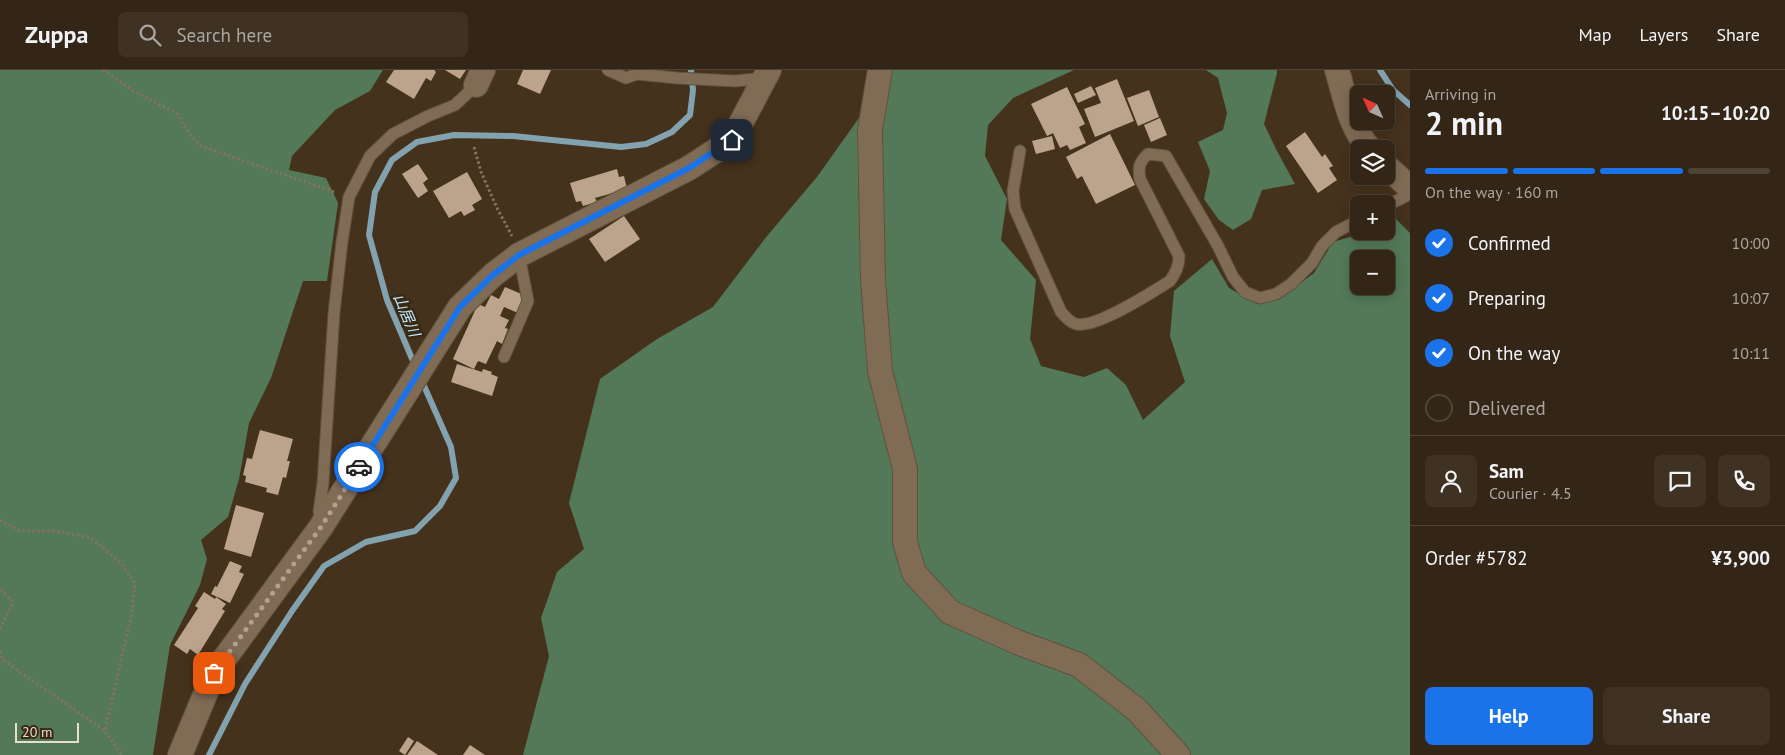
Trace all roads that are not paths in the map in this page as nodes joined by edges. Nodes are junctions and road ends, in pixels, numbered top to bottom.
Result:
1 (608, 70) edge
2 (880, 70) edge
3 (1337, 70) edge
4 (767, 74) edge
5 (480, 77) edge
6 (1362, 140) edge
7 (1020, 151) dead end
8 (1395, 174) edge
9 (1410, 188) edge
10 (1410, 194) edge
11 (1395, 202) edge
12 (1350, 225) edge
13 (519, 255) junction
14 (504, 357) dead end
15 (321, 527) junction
16 (180, 755) edge
17 (1178, 755) edge

1 - 4 lane
2 - 17 street
3 - 6 street
4 - 13 street
5 - 15 lane
7 - 12 lane
8 - 9 street
10 - 11 lane
13 - 14 lane
13 - 15 street
15 - 16 street

